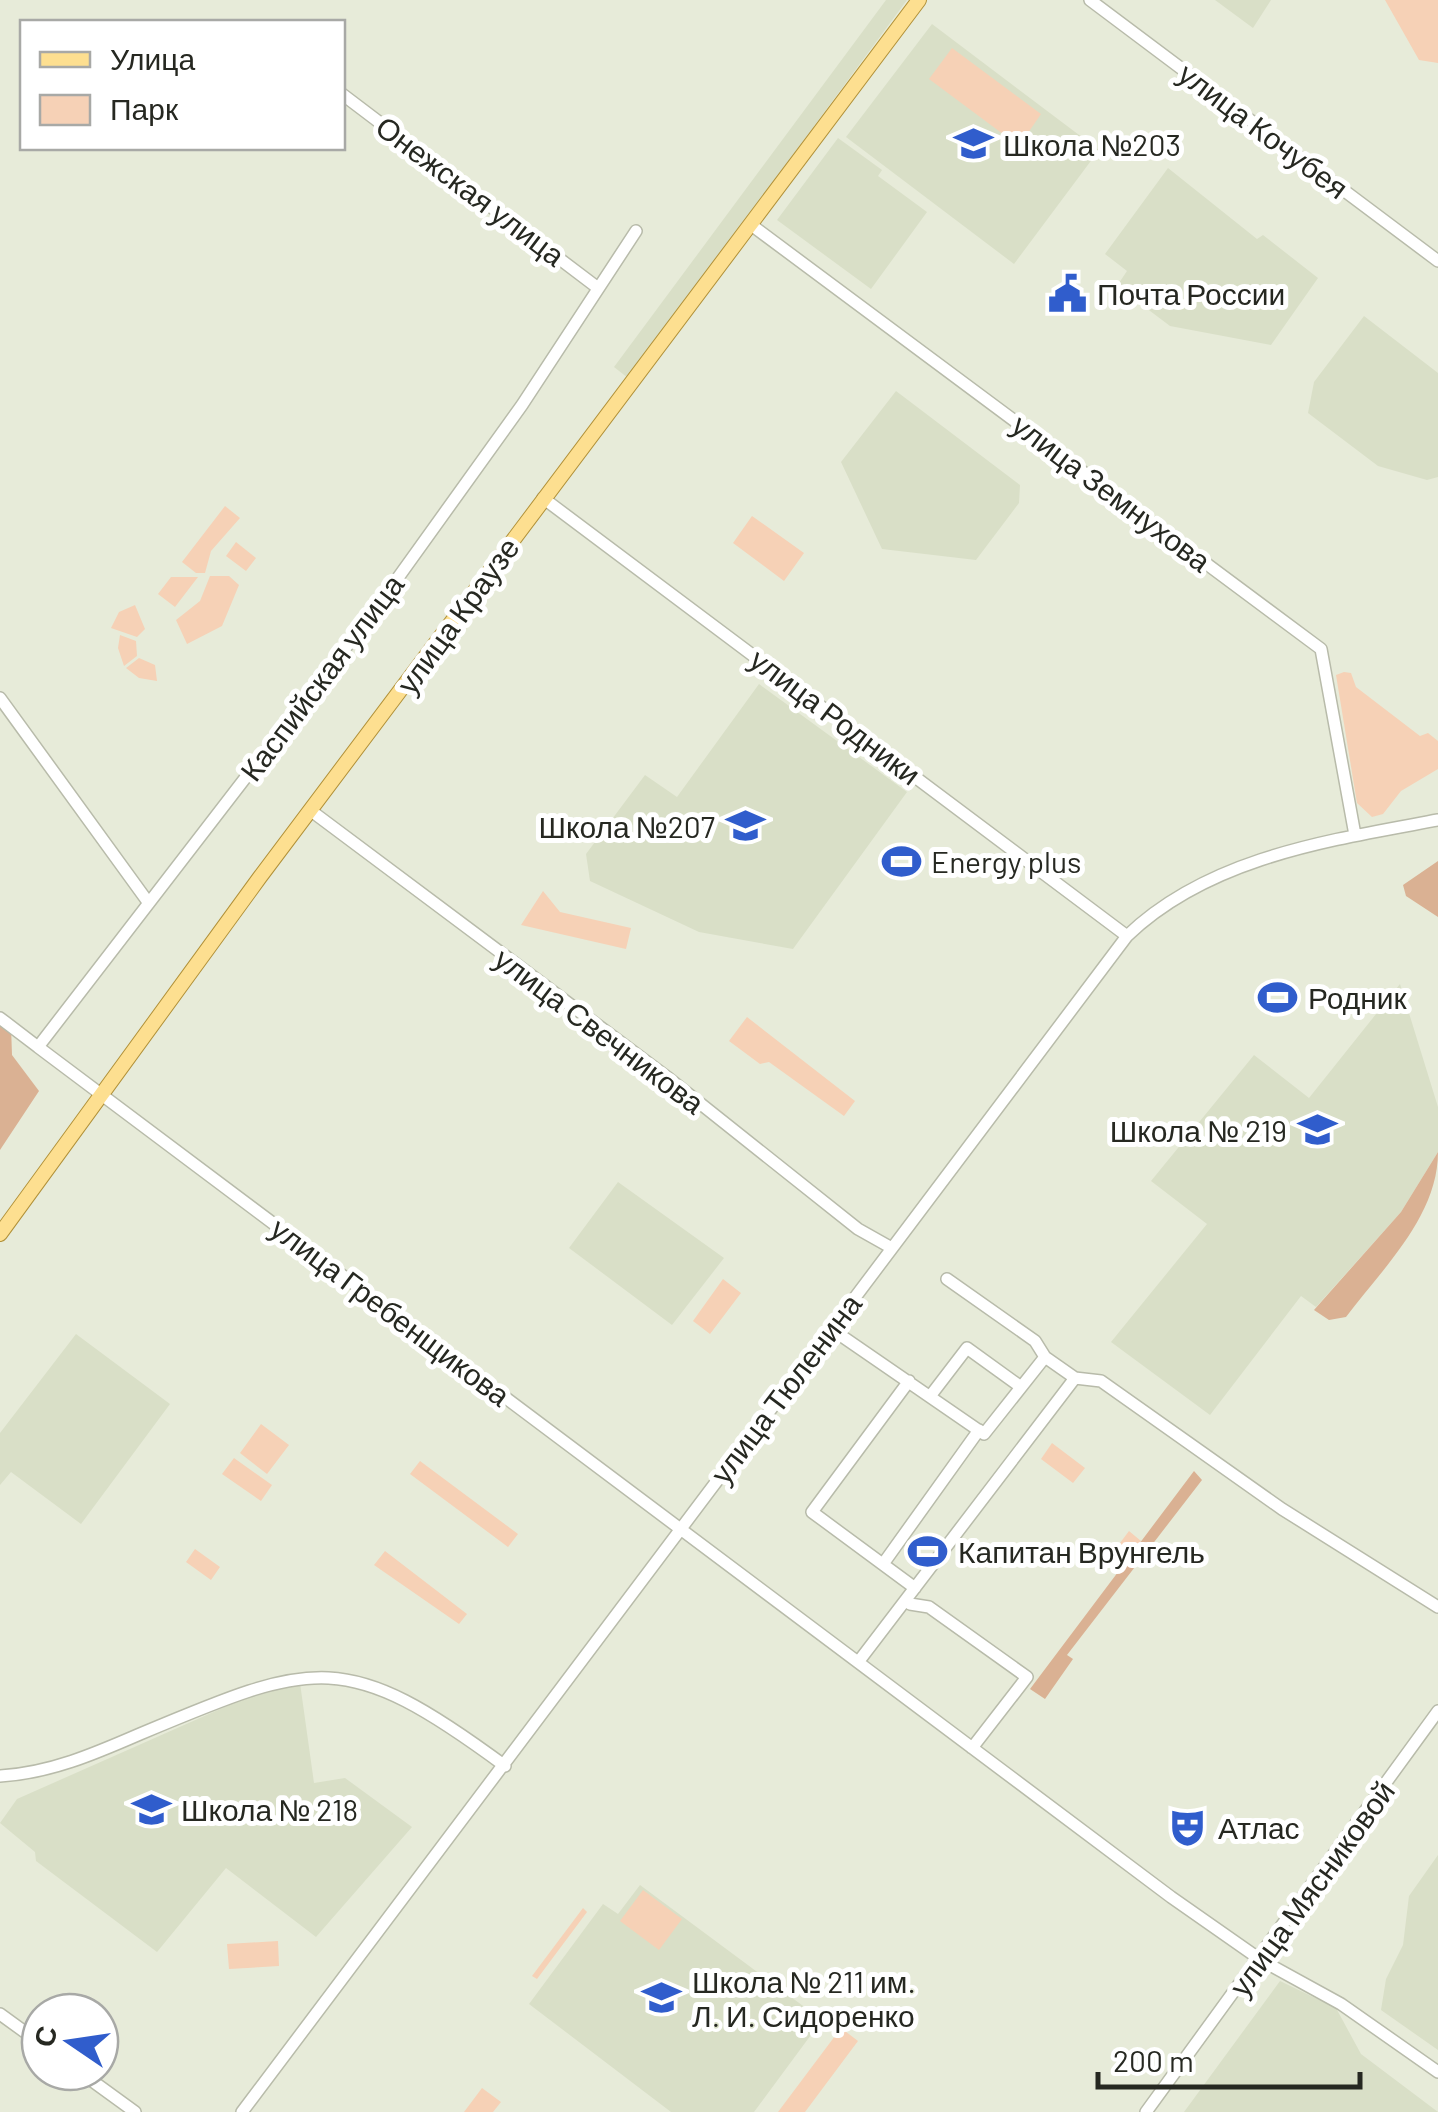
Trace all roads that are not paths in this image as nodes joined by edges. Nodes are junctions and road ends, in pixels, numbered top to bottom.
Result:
1 (919, 0) edge
2 (1090, 0) edge
3 (345, 96) edge
4 (750, 224) junction
5 (636, 231) dead end
6 (1438, 260) edge
7 (598, 288) junction
8 (543, 498) junction
9 (0, 698) edge
10 (310, 810) junction
11 (1438, 820) edge
12 (1355, 834) junction
13 (148, 902) junction
14 (1128, 936) junction
15 (0, 1018) edge
16 (38, 1047) junction
17 (101, 1095) junction
18 (0, 1234) edge
19 (890, 1247) junction
20 (947, 1280) dead end
21 (830, 1328) junction
22 (1045, 1356) junction
23 (1075, 1378) junction
24 (909, 1380) junction
25 (1021, 1388) junction
26 (931, 1395) junction
27 (979, 1430) junction
28 (680, 1527) junction
29 (883, 1564) junction
30 (915, 1588) junction
31 (910, 1604) dead end
32 (1438, 1607) edge
33 (860, 1661) junction
34 (1438, 1712) edge
35 (972, 1748) junction
36 (505, 1766) junction
37 (0, 1776) edge
38 (1261, 1960) junction
39 (1438, 2072) edge
40 (108, 2092) edge
41 (136, 2112) edge
42 (242, 2112) edge
43 (1146, 2112) edge

1 - 4 main road, улица Краузе
2 - 6 street, улица Кочубея
3 - 7 street, Онежская улица
4 - 8 main road, улица Краузе
4 - 12 street, улица Земнухова
5 - 7 street, Каспийская улица
7 - 13 street, Каспийская улица
8 - 10 main road, улица Краузе
8 - 14 street, улица Родники
9 - 13 street
10 - 17 main road, улица Краузе
10 - 19 street, улица Свечникова
11 - 12 street, улица Тюленина
12 - 14 street, улица Тюленина
13 - 16 street, Каспийская улица
14 - 19 street, улица Тюленина
15 - 16 street
16 - 17 street
17 - 18 main road, улица Краузе
17 - 28 street, улица Гребенщикова
19 - 21 street, улица Тюленина
20 - 22 street
21 - 24 street
21 - 28 street, улица Тюленина
22 - 23 street
22 - 25 street
23 - 30 street
23 - 32 street
24 - 26 street
24 - 29 street
25 - 26 street
25 - 27 street
26 - 27 street
27 - 29 street
28 - 33 street, улица Гребенщикова
28 - 36 street, улица Тюленина
29 - 30 street
30 - 33 street
31 - 35 street
33 - 35 street, улица Гребенщикова
34 - 38 street, улица Мясниковой
35 - 38 street, улица Гребенщикова
36 - 37 street
36 - 42 street, улица Тюленина
38 - 39 street, улица Гребенщикова
38 - 43 street, улица Мясниковой
40 - 41 street

